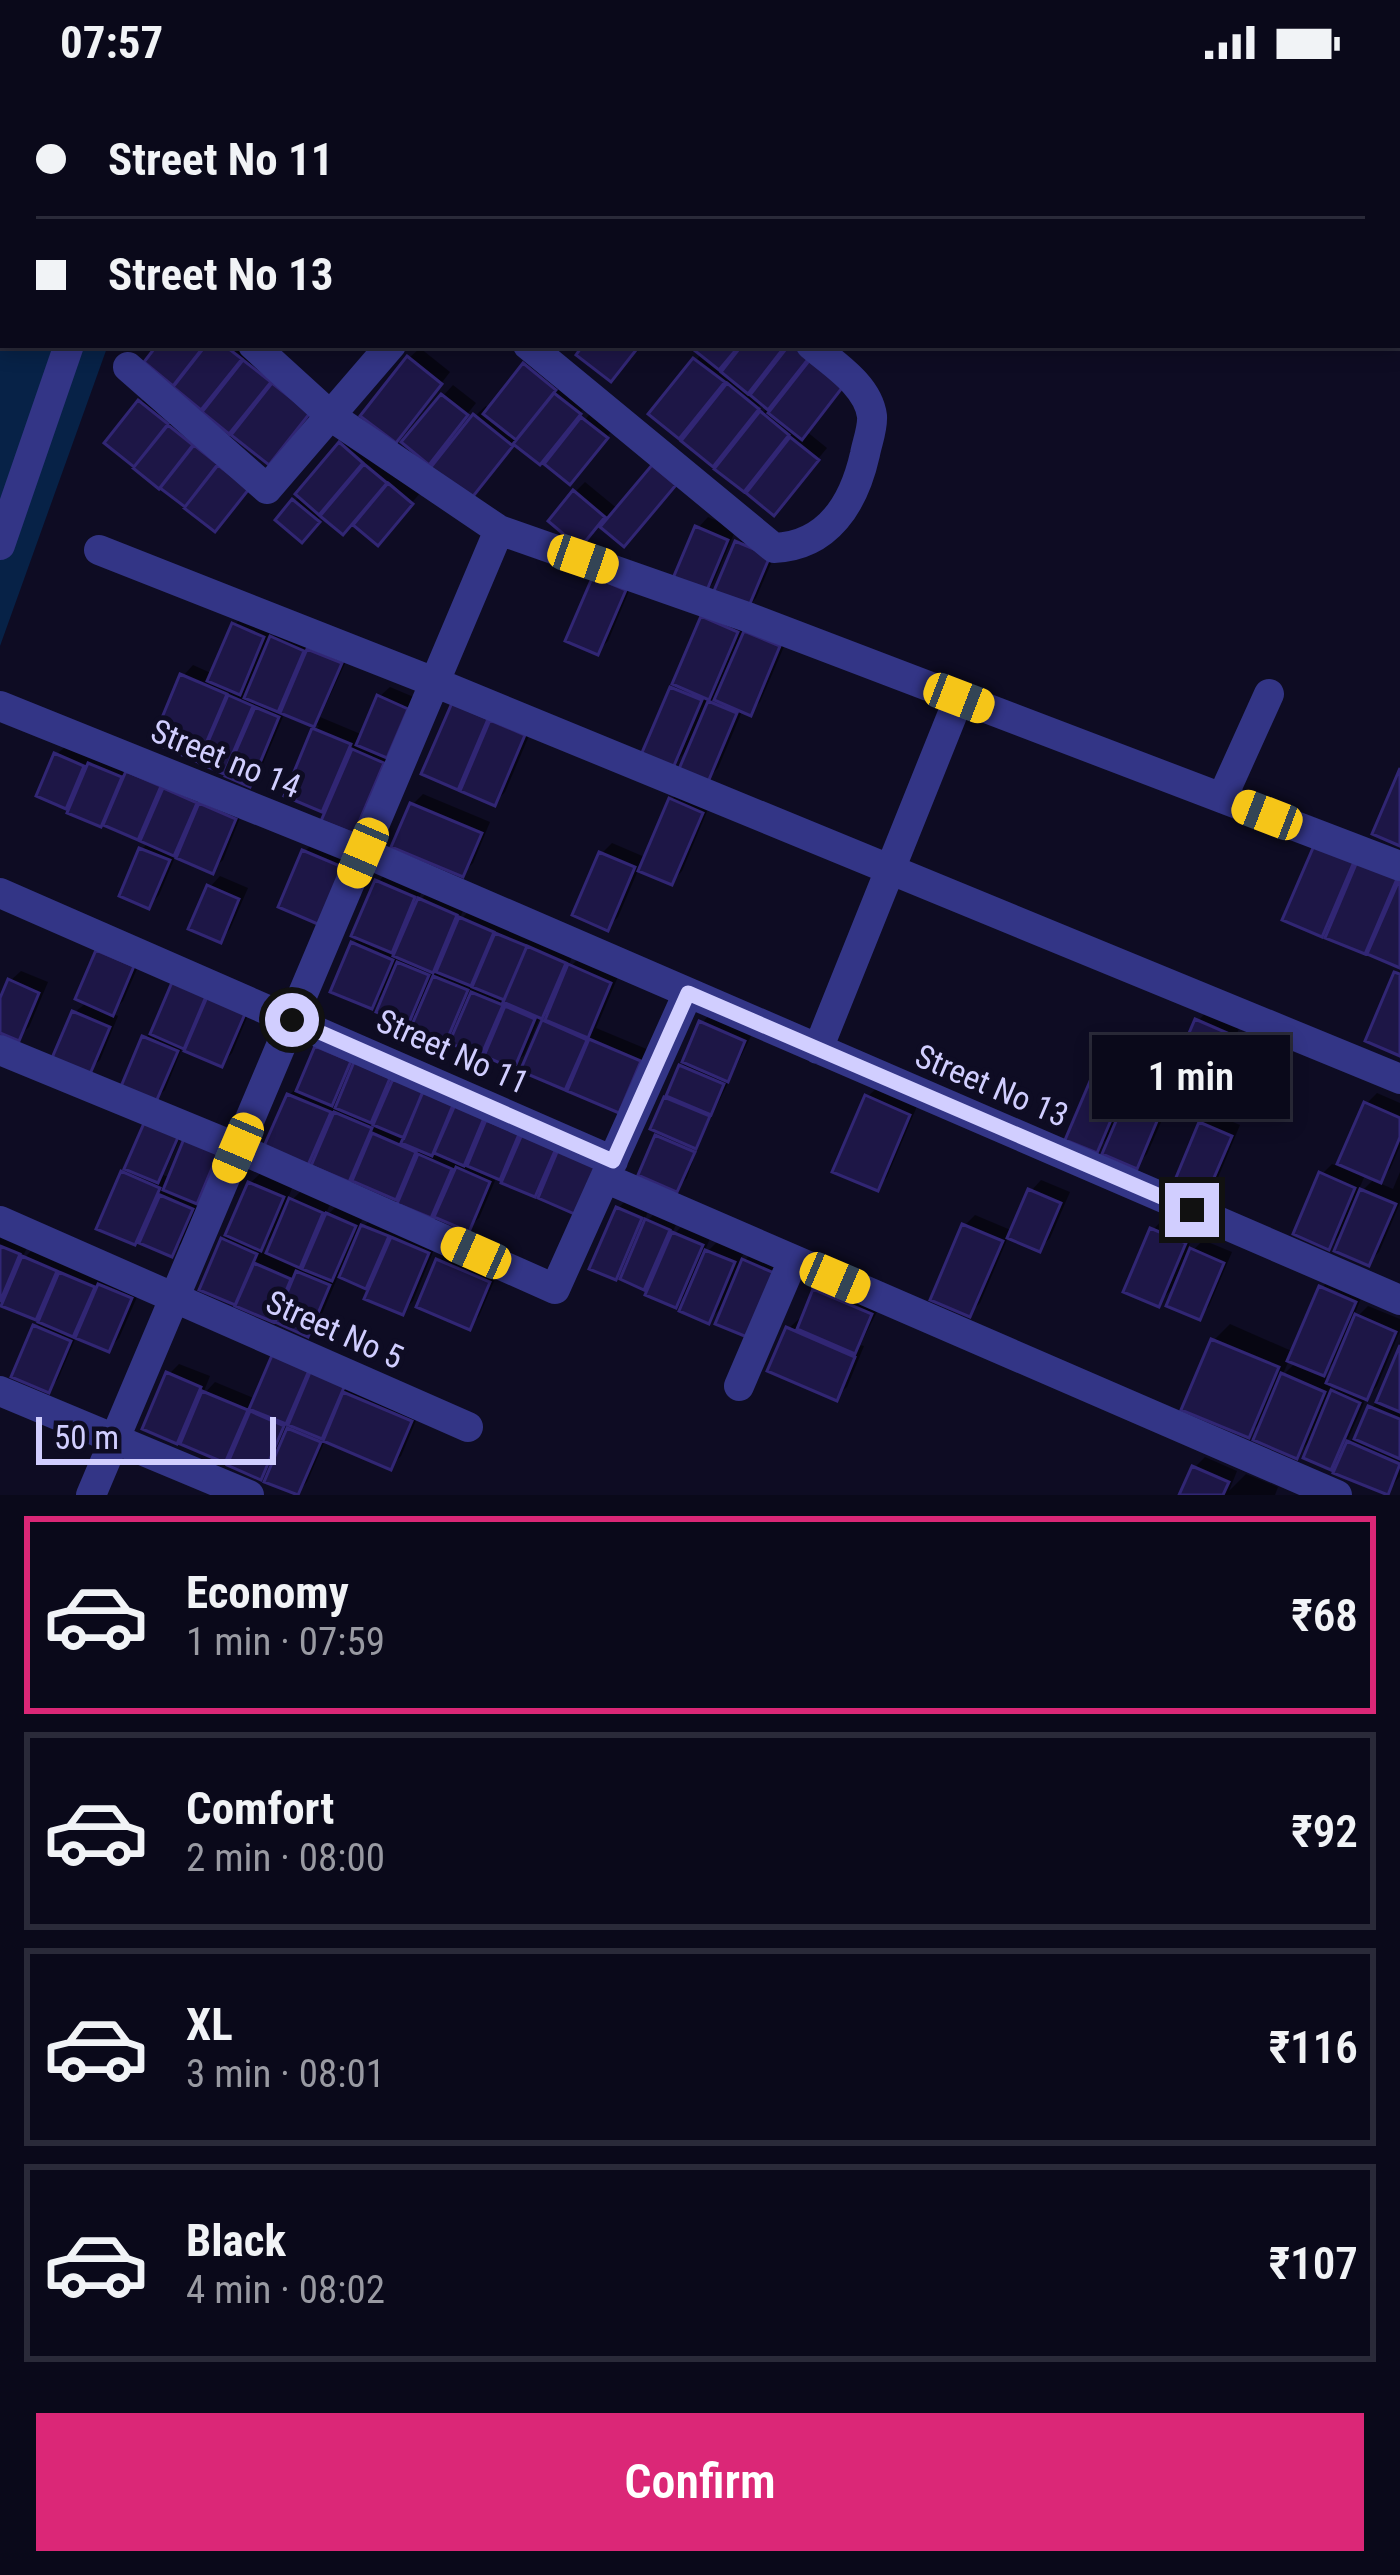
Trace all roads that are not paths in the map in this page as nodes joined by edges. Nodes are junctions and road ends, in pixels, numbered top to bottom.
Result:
1 (68, 348) edge
2 (256, 348) edge
3 (389, 348) edge
4 (532, 348) edge
5 (814, 348) edge
6 (128, 367) dead end
7 (332, 417) junction
8 (499, 530) junction
9 (0, 545) edge
10 (99, 550) dead end
11 (434, 682) junction
12 (1269, 694) dead end
13 (959, 698) junction
14 (0, 706) edge
15 (1222, 799) junction
16 (363, 853) junction
17 (1400, 866) edge
18 (890, 869) junction
19 (0, 892) edge
20 (688, 993) junction
21 (292, 1020) junction
22 (818, 1049) junction
23 (0, 1050) edge
24 (1400, 1079) edge
25 (238, 1148) junction
26 (609, 1169) junction
27 (0, 1220) edge
28 (794, 1259) junction
29 (174, 1298) junction
30 (1400, 1300) edge
31 (739, 1386) dead end
32 (0, 1391) edge
33 (468, 1427) dead end
34 (115, 1438) junction
35 (91, 1495) edge
36 (249, 1495) edge
37 (1336, 1495) edge

1 - 9 street
2 - 7 street
3 - 7 street
4 - 5 street
6 - 7 street
7 - 8 street
8 - 11 street
8 - 13 street
10 - 11 street
11 - 16 street
11 - 18 street
12 - 15 street
13 - 15 street
13 - 18 street
14 - 16 street, Street no 14
15 - 17 street
16 - 20 street, Street no 14
16 - 21 street
18 - 22 street
18 - 24 street
19 - 21 street, Street No 11
20 - 22 street, Street No 13
20 - 26 street
21 - 25 street
21 - 26 street, Street No 11
22 - 30 street, Street No 13
23 - 25 street
25 - 26 street
25 - 29 street
26 - 28 street, Street No 11
27 - 29 street, Street No 5
28 - 31 street
28 - 37 street, Street No 11
29 - 33 street, Street No 5
29 - 34 street
32 - 34 street
34 - 35 street
34 - 36 street

